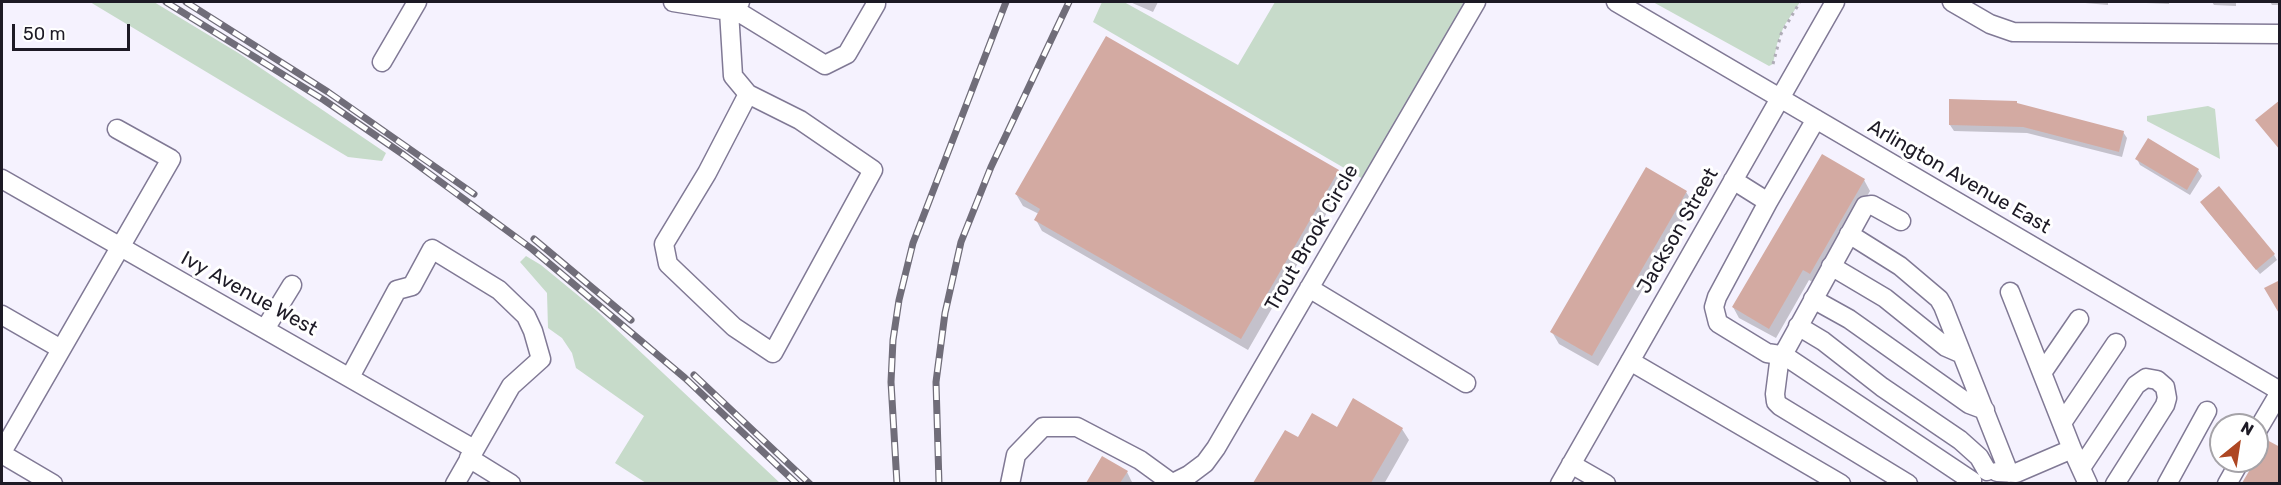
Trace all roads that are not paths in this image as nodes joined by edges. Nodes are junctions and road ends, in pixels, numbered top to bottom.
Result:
1 (417, 2) edge
2 (673, 2) edge
3 (1476, 2) edge
4 (1616, 2) edge
5 (1835, 2) edge
6 (1952, 2) edge
7 (876, 3) dead end
8 (734, 7) edge
9 (2280, 34) edge
10 (382, 62) dead end
11 (748, 94) junction
12 (1780, 97) junction
13 (1816, 119) junction
14 (117, 129) dead end
15 (2, 179) edge
16 (1732, 180) junction
17 (1768, 202) junction
18 (1900, 221) dead end
19 (1849, 234) junction
20 (119, 247) junction
21 (1831, 266) junction
22 (292, 285) dead end
23 (1309, 288) junction
24 (2010, 292) dead end
25 (1813, 299) junction
26 (2, 315) edge
27 (2079, 319) dead end
28 (1798, 326) junction
29 (265, 329) junction
30 (2116, 343) dead end
31 (61, 349) junction
32 (1962, 354) junction
33 (1781, 355) junction
34 (1630, 361) junction
35 (2042, 373) junction
36 (350, 377) junction
37 (1466, 383) dead end
38 (2280, 391) edge
39 (1985, 410) junction
40 (2207, 411) dead end
41 (2267, 413) edge
42 (2062, 423) junction
43 (2072, 449) junction
44 (2, 453) edge
45 (472, 453) junction
46 (1571, 464) junction
47 (2009, 473) junction
48 (2084, 476) edge
49 (1977, 478) edge
50 (53, 483) edge
51 (455, 483) edge
52 (511, 483) edge
53 (1010, 483) edge
54 (1173, 483) edge
55 (1560, 483) edge
56 (1606, 483) edge
57 (1841, 483) edge
58 (1908, 483) edge
59 (2115, 483) edge
60 (2166, 483) edge

1 - 10 street
2 - 8 street
3 - 23 street, Trout Brook Circle
4 - 12 street, Arlington Avenue East
5 - 12 street, Jackson Street
6 - 9 street
7 - 8 street
8 - 11 street
11 - 11 street
12 - 13 street, Arlington Avenue East
12 - 16 street, Jackson Street
13 - 17 street
13 - 38 street, Arlington Avenue East
14 - 20 street
15 - 20 street, Ivy Avenue West
16 - 17 street
16 - 34 street, Jackson Street
17 - 33 street
18 - 19 street
19 - 21 street
19 - 32 street
20 - 29 street, Ivy Avenue West
20 - 31 street
21 - 25 street
21 - 32 street
22 - 29 street
23 - 37 street
23 - 54 street, Trout Brook Circle
24 - 35 street
25 - 28 street
25 - 39 street
26 - 31 street
27 - 35 street
28 - 33 street
28 - 49 street
29 - 36 street, Ivy Avenue West
30 - 42 street
31 - 44 street
32 - 39 street
33 - 49 street
33 - 58 street
34 - 46 street, Jackson Street
34 - 57 street
35 - 42 street
36 - 45 street, Ivy Avenue West
36 - 45 street
38 - 41 street
39 - 47 street
40 - 60 street
42 - 43 street
43 - 47 street
43 - 48 street
44 - 50 street
45 - 51 street
45 - 52 street, Ivy Avenue West
46 - 55 street, Jackson Street
46 - 56 street
47 - 49 street
48 - 59 street
53 - 54 street

